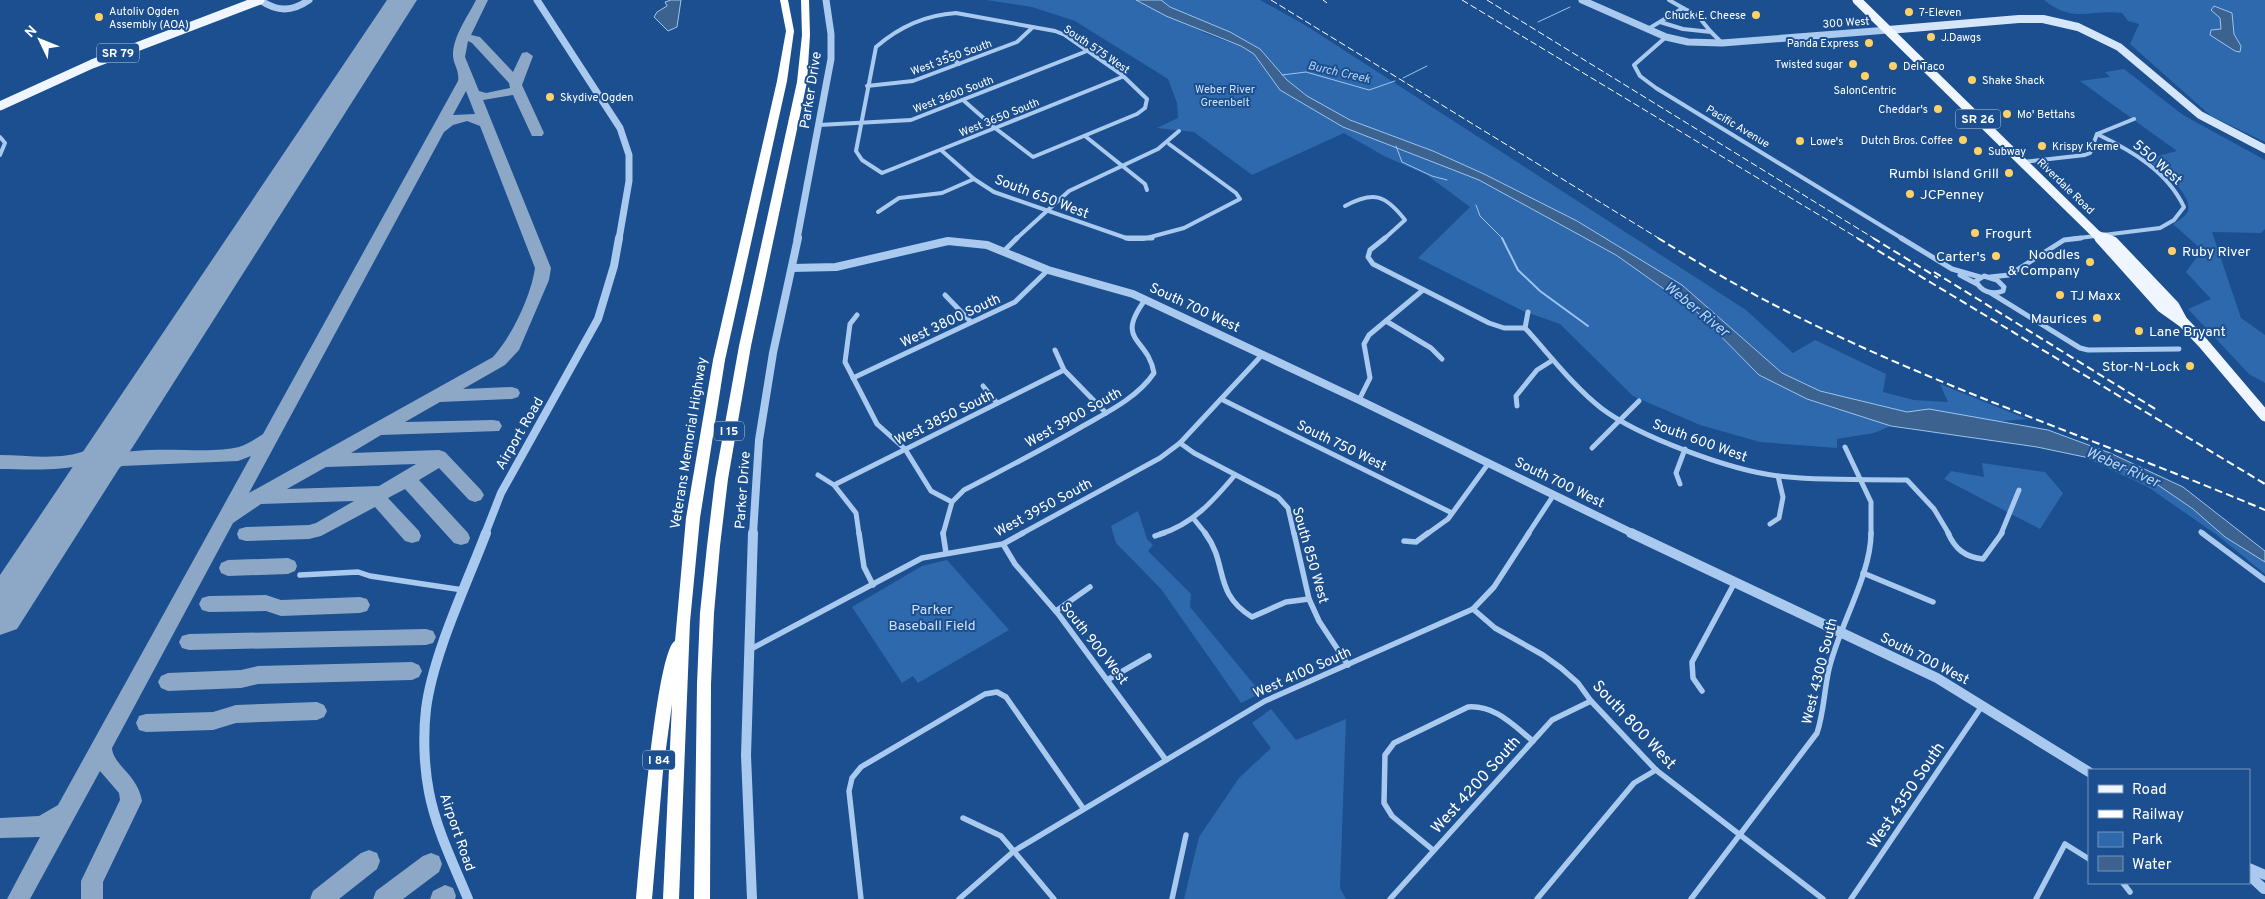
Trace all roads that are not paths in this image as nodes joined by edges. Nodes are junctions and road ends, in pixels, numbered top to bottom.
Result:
1 (260, 0) edge
2 (309, 0) edge
3 (537, 0) edge
4 (784, 0) edge
5 (804, 0) edge
6 (826, 0) edge
7 (1582, 0) edge
8 (1668, 0) edge
9 (1857, 0) edge
10 (1683, 8) junction
11 (2028, 19) junction
12 (1660, 22) junction
13 (1033, 27) junction
14 (1648, 29) junction
15 (1888, 30) junction
16 (1711, 32) junction
17 (1666, 37) junction
18 (1722, 43) junction
19 (1087, 51) junction
20 (946, 52) dead end
21 (959, 64) junction
22 (1122, 77) junction
23 (867, 86) junction
24 (23, 95) junction
25 (963, 100) junction
26 (0, 102) edge
27 (0, 106) edge
28 (0, 114) edge
29 (2134, 119) dead end
30 (861, 123) junction
31 (820, 125) junction
32 (995, 128) junction
33 (1179, 131) dead end
34 (2097, 134) junction
35 (1084, 136) junction
36 (0, 137) edge
37 (1169, 144) junction
38 (2265, 149) edge
39 (941, 150) junction
40 (0, 154) edge
41 (2265, 155) edge
42 (2023, 162) junction
43 (1123, 165) junction
44 (974, 179) junction
45 (1146, 190) dead end
46 (1345, 206) dead end
47 (1047, 211) junction
48 (878, 212) dead end
49 (2102, 238) junction
50 (1004, 250) junction
51 (792, 268) junction
52 (1952, 269) junction
53 (1048, 270) junction
54 (2010, 275) junction
55 (1980, 277) junction
56 (1990, 277) junction
57 (1977, 284) junction
58 (2004, 288) junction
59 (1423, 290) junction
60 (1991, 293) junction
61 (945, 295) dead end
62 (1145, 300) junction
63 (2006, 304) junction
64 (1528, 312) dead end
65 (857, 315) dead end
66 (1386, 321) junction
67 (971, 322) junction
68 (1525, 328) junction
69 (2179, 349) dead end
70 (1056, 350) dead end
71 (1262, 355) junction
72 (1442, 359) dead end
73 (1553, 360) junction
74 (1064, 370) junction
75 (853, 378) junction
76 (983, 386) dead end
77 (1221, 399) junction
78 (1359, 400) junction
79 (1639, 401) dead end
80 (997, 403) junction
81 (1517, 406) dead end
82 (1106, 413) junction
83 (2264, 414) edge
84 (1618, 420) junction
85 (1180, 443) junction
86 (1845, 447) dead end
87 (1592, 448) dead end
88 (905, 449) junction
89 (1685, 449) junction
90 (1488, 464) junction
91 (818, 475) dead end
92 (1235, 475) junction
93 (1778, 476) junction
94 (1860, 478) junction
95 (1680, 484) dead end
96 (834, 485) junction
97 (2018, 490) dead end
98 (1553, 496) junction
99 (952, 502) junction
100 (1452, 513) junction
101 (1193, 518) junction
102 (1770, 524) dead end
103 (2201, 532) dead end
104 (1155, 536) dead end
105 (1404, 541) dead end
106 (1002, 544) junction
107 (946, 553) junction
108 (1863, 573) junction
109 (300, 575) dead end
110 (2265, 580) edge
111 (1735, 582) junction
112 (873, 584) junction
113 (1090, 587) dead end
114 (464, 590) junction
115 (1309, 599) junction
116 (1933, 602) dead end
117 (1472, 609) junction
118 (1056, 611) junction
119 (683, 622) junction
120 (1840, 632) junction
121 (748, 650) junction
122 (1149, 656) dead end
123 (1348, 665) junction
124 (1109, 679) junction
125 (1702, 691) dead end
126 (1591, 701) junction
127 (1982, 706) junction
128 (1533, 741) junction
129 (1166, 760) junction
130 (1656, 770) junction
131 (2088, 771) edge
132 (1083, 808) junction
133 (963, 818) dead end
134 (1186, 834) dead end
135 (1740, 835) junction
136 (1433, 850) junction
137 (1014, 852) junction
138 (2088, 858) edge
139 (2250, 868) edge
140 (2265, 874) edge
141 (2250, 876) edge
142 (2123, 884) edge
143 (2265, 886) edge
144 (2130, 892) dead end
145 (1390, 898) edge
146 (468, 899) edge
147 (644, 899) edge
148 (671, 899) edge
149 (702, 899) edge
150 (752, 899) edge
151 (861, 899) edge
152 (959, 899) edge
153 (1054, 899) edge
154 (1172, 899) edge
155 (1536, 899) edge
156 (1691, 899) edge
157 (1823, 899) edge
158 (1851, 899) edge
159 (2036, 899) edge

1 - 2 street
1 - 24 main road, SR 79
3 - 114 street, Airport Road
4 - 119 highway, Veterans Memorial Highway / I 15
5 - 149 highway, I 15
6 - 31 street, Parker Drive
7 - 14 street
8 - 10 street
9 - 15 main road, Riverdale Road / SR 26
10 - 12 street
10 - 16 street
11 - 15 main road, 300 West
11 - 38 main road, 300 West
11 - 41 main road, 300 West
12 - 14 street
12 - 16 street
13 - 19 street, South 575 West
13 - 21 street, West 3550 South
13 - 23 street, South 575 West
14 - 17 street
15 - 18 street, 300 West
15 - 42 main road, Riverdale Road / SR 26
16 - 18 street
17 - 18 street, 300 West
17 - 52 street, Pacific Avenue
19 - 22 street, South 575 West
19 - 25 street, West 3600 South
20 - 21 street
21 - 23 street, West 3550 South
22 - 32 street, West 3650 South
22 - 35 street, South 575 West
23 - 30 street
24 - 26 main road
24 - 27 main road, SR 79
24 - 28 main road
25 - 30 street, West 3600 South
25 - 32 street
29 - 34 street
30 - 31 street, West 3600 South
30 - 39 street, West 3650 South
31 - 51 street, Parker Drive
32 - 35 street
32 - 39 street, West 3650 South
33 - 37 street
34 - 42 street
34 - 49 street, 550 West
35 - 43 street
36 - 40 street
37 - 43 street
37 - 47 street, South 650 West
39 - 44 street, South 650 West
42 - 49 main road, Riverdale Road / SR 26
43 - 45 street
43 - 47 street
44 - 47 street, South 650 West
44 - 48 street
46 - 59 street
47 - 50 street
49 - 54 street, 550 West
49 - 83 main road, Riverdale Road / SR 26
50 - 51 street, South 700 West
50 - 53 street, South 700 West
51 - 121 street, Parker Drive
52 - 55 street, Pacific Avenue
52 - 57 street, Pacific Avenue
53 - 62 street, South 700 West
53 - 67 street, West 3800 South
54 - 56 street, Pacific Avenue
54 - 58 street
55 - 56 street, Pacific Avenue
55 - 57 street
56 - 58 street
57 - 60 street, Pacific Avenue
58 - 60 street
58 - 63 street
59 - 66 street
59 - 68 street
60 - 63 street, Pacific Avenue
61 - 67 street
62 - 71 street, South 700 West
62 - 82 street, West 3900 South
63 - 69 street, Pacific Avenue
64 - 68 street
65 - 75 street
66 - 72 street
66 - 78 street
67 - 75 street, West 3800 South
68 - 73 street, South 600 West
70 - 74 street
71 - 77 street, West 3950 South
71 - 78 street, South 700 West
73 - 81 street
73 - 84 street, South 600 West
74 - 80 street, West 3850 South
74 - 82 street
75 - 88 street
76 - 80 street
77 - 85 street, West 3950 South
77 - 100 street, South 750 West
78 - 90 street, South 700 West
79 - 84 street
80 - 88 street, West 3850 South
82 - 99 street, West 3900 South
84 - 87 street
84 - 89 street, South 600 West
85 - 92 street, South 850 West
85 - 106 street, West 3950 South
86 - 94 street, West 4300 South
88 - 96 street, West 3850 South
88 - 99 street
89 - 93 street, South 600 West
89 - 95 street
90 - 98 street, South 700 West
90 - 100 street
91 - 96 street
92 - 101 street
92 - 115 street, South 850 West
93 - 94 street, South 600 West
93 - 102 street
94 - 97 street, South 600 West
94 - 108 street, West 4300 South
96 - 112 street
98 - 111 street, South 700 West
98 - 117 street, West 4100 South
99 - 107 street
100 - 105 street
101 - 104 street
101 - 115 street
103 - 110 street
106 - 107 street, West 3950 South
106 - 118 street, South 900 West
107 - 112 street, West 3950 South
108 - 116 street
108 - 120 street, West 4300 South
109 - 114 street
111 - 120 street, South 700 West
111 - 125 street
112 - 121 street, West 3950 South
113 - 118 street
114 - 146 street, Airport Road
115 - 123 street, South 850 West
117 - 123 street, West 4100 South
117 - 126 street, South 800 West
118 - 124 street, South 900 West
119 - 147 highway, I 84
119 - 148 highway, Veterans Memorial Highway / I 15
120 - 127 street, South 700 West
120 - 135 street, West 4300 South
121 - 150 street, Parker Drive
122 - 124 street
123 - 129 street, West 4100 South
124 - 129 street, South 900 West
126 - 128 street, West 4200 South
126 - 130 street, South 800 West
127 - 131 street, South 700 West
127 - 158 street, West 4350 South
128 - 136 street, West 4200 South
128 - 136 street
129 - 132 street, West 4100 South
130 - 135 street, South 800 West
130 - 155 street
132 - 137 street, West 4100 South
132 - 151 street
133 - 137 street
134 - 154 street
135 - 156 street, West 4300 South
135 - 157 street, South 800 West
136 - 145 street, West 4200 South
137 - 152 street, West 4100 South
137 - 153 street
138 - 159 street
139 - 140 street
141 - 143 street
142 - 144 street

